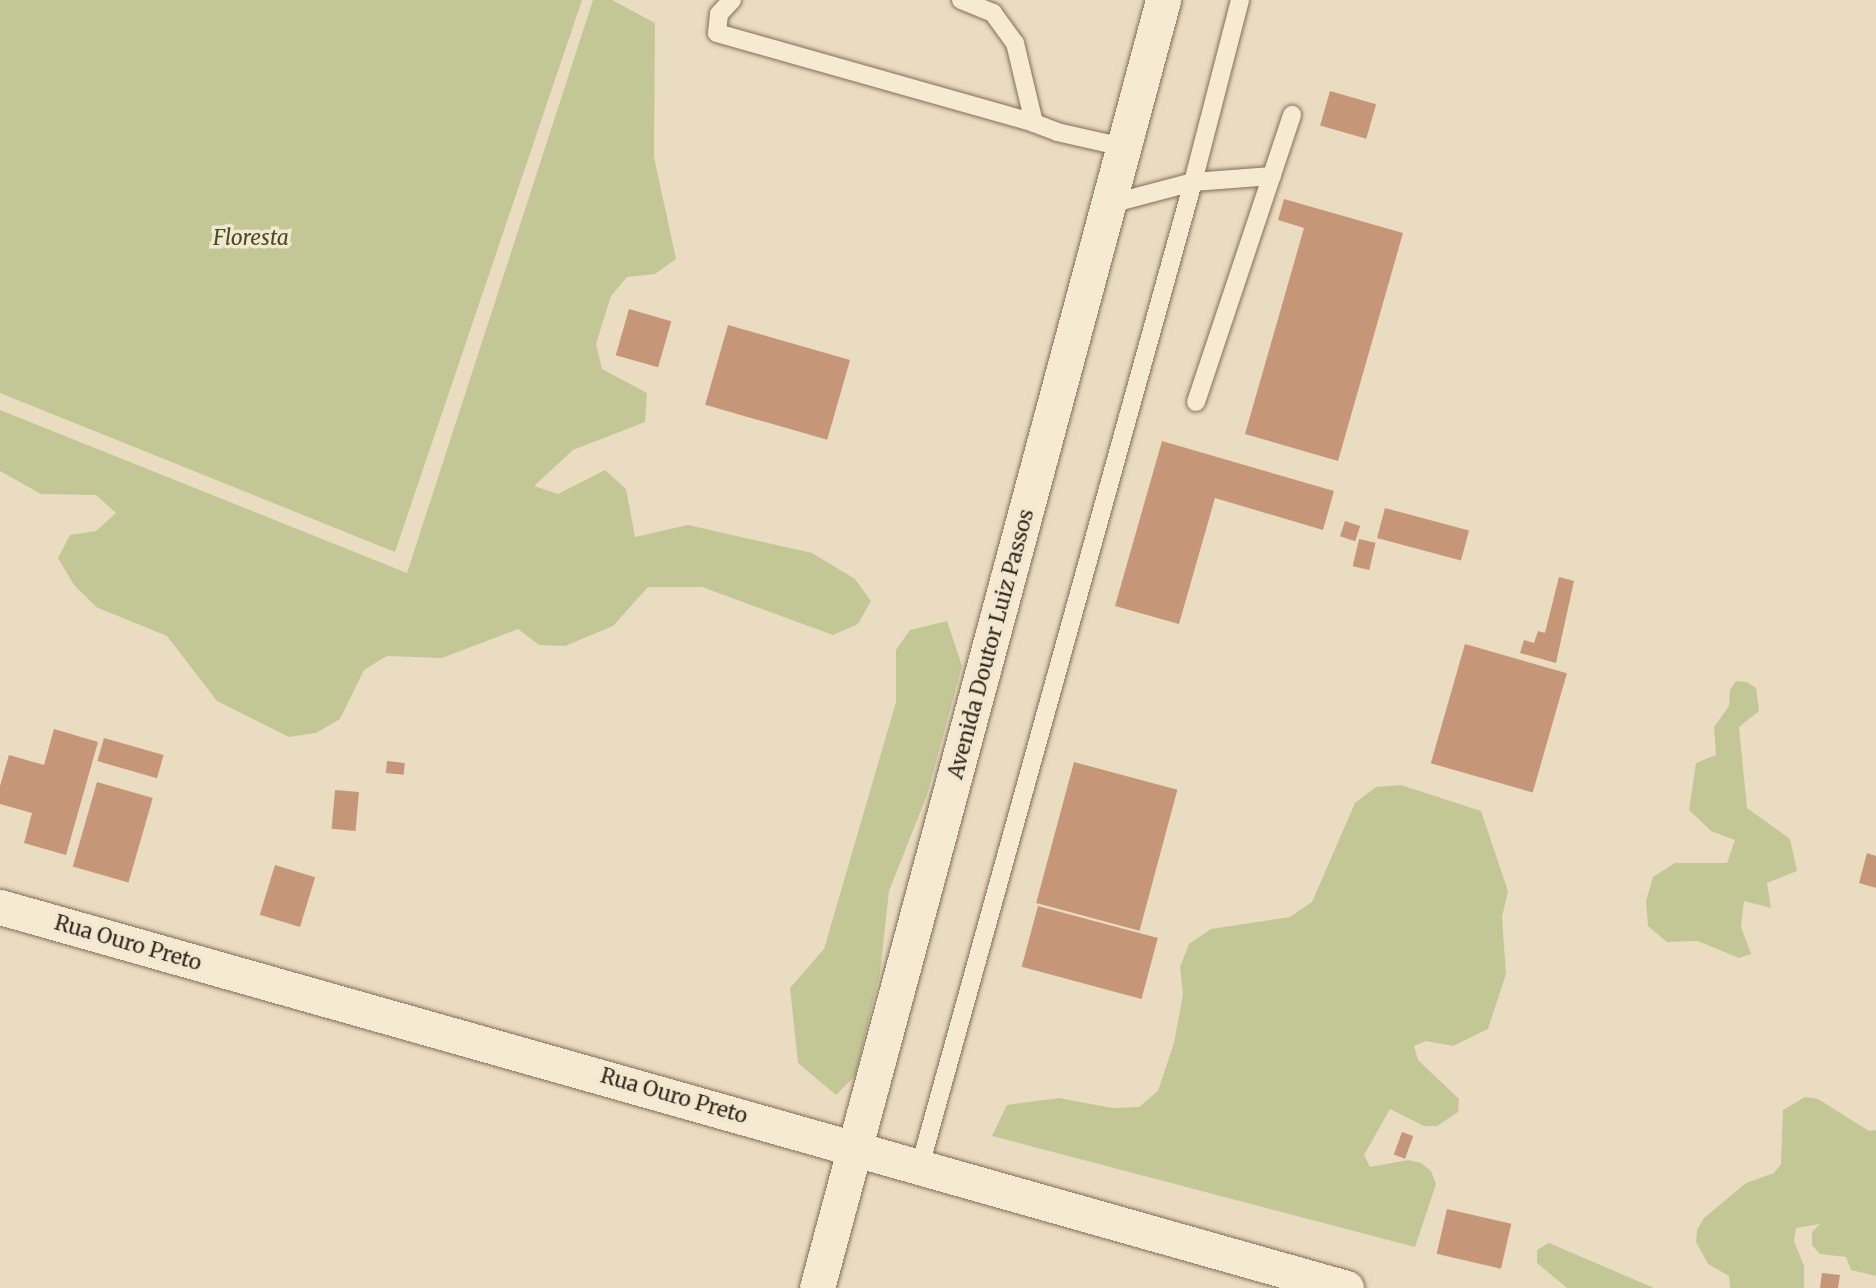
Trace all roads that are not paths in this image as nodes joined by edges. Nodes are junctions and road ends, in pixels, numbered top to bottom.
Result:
1 (732, 0) edge
2 (961, 0) edge
3 (1163, 0) edge
4 (1240, 0) edge
5 (1292, 115) dead end
6 (1034, 122) junction
7 (1123, 148) junction
8 (1272, 176) junction
9 (1193, 182) junction
10 (1110, 204) junction
11 (1196, 402) dead end
12 (0, 907) edge
13 (856, 1147) junction
14 (920, 1166) junction
15 (817, 1288) edge
16 (1346, 1288) edge

1 - 6 lane
2 - 6 lane
3 - 7 street, Avenida Doutor Luiz Passos
4 - 9 lane
5 - 8 lane
6 - 7 lane
7 - 10 street, Avenida Doutor Luiz Passos
8 - 9 lane
8 - 11 lane
9 - 10 lane
9 - 14 lane
10 - 13 street, Avenida Doutor Luiz Passos
12 - 13 street, Rua Ouro Preto
13 - 14 street, Rua Ouro Preto
13 - 15 street, Avenida Doutor Luiz Passos
14 - 16 street, Rua Ouro Preto

